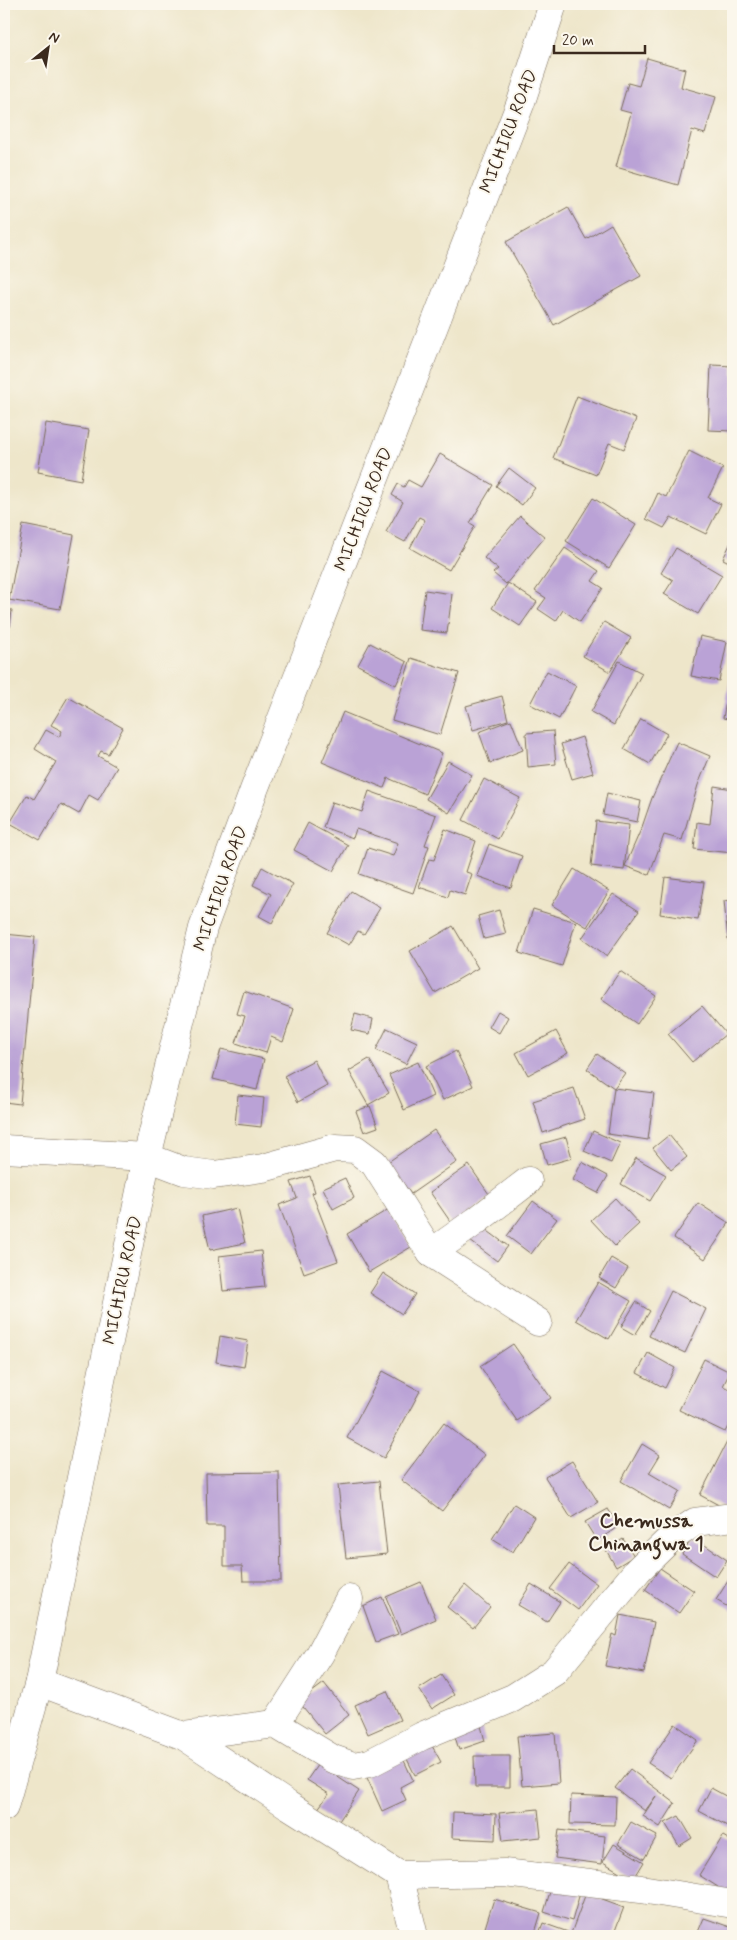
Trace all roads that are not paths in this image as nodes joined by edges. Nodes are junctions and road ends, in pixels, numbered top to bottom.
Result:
1 (553, 4) edge
2 (4, 1149) edge
3 (147, 1157) junction
4 (528, 1181) dead end
5 (431, 1252) junction
6 (538, 1322) dead end
7 (733, 1517) edge
8 (349, 1599) dead end
9 (39, 1682) junction
10 (276, 1724) junction
11 (184, 1736) junction
12 (4, 1807) edge
13 (399, 1875) junction
14 (733, 1904) edge
15 (414, 1936) edge

1 - 3 street, MICHIRU ROAD
2 - 3 street
3 - 5 street
3 - 9 street, MICHIRU ROAD
4 - 5 street
5 - 6 street
7 - 10 street
8 - 10 street
9 - 11 street
9 - 12 street, MICHIRU ROAD
10 - 11 street
11 - 13 street
13 - 14 street
13 - 15 street

